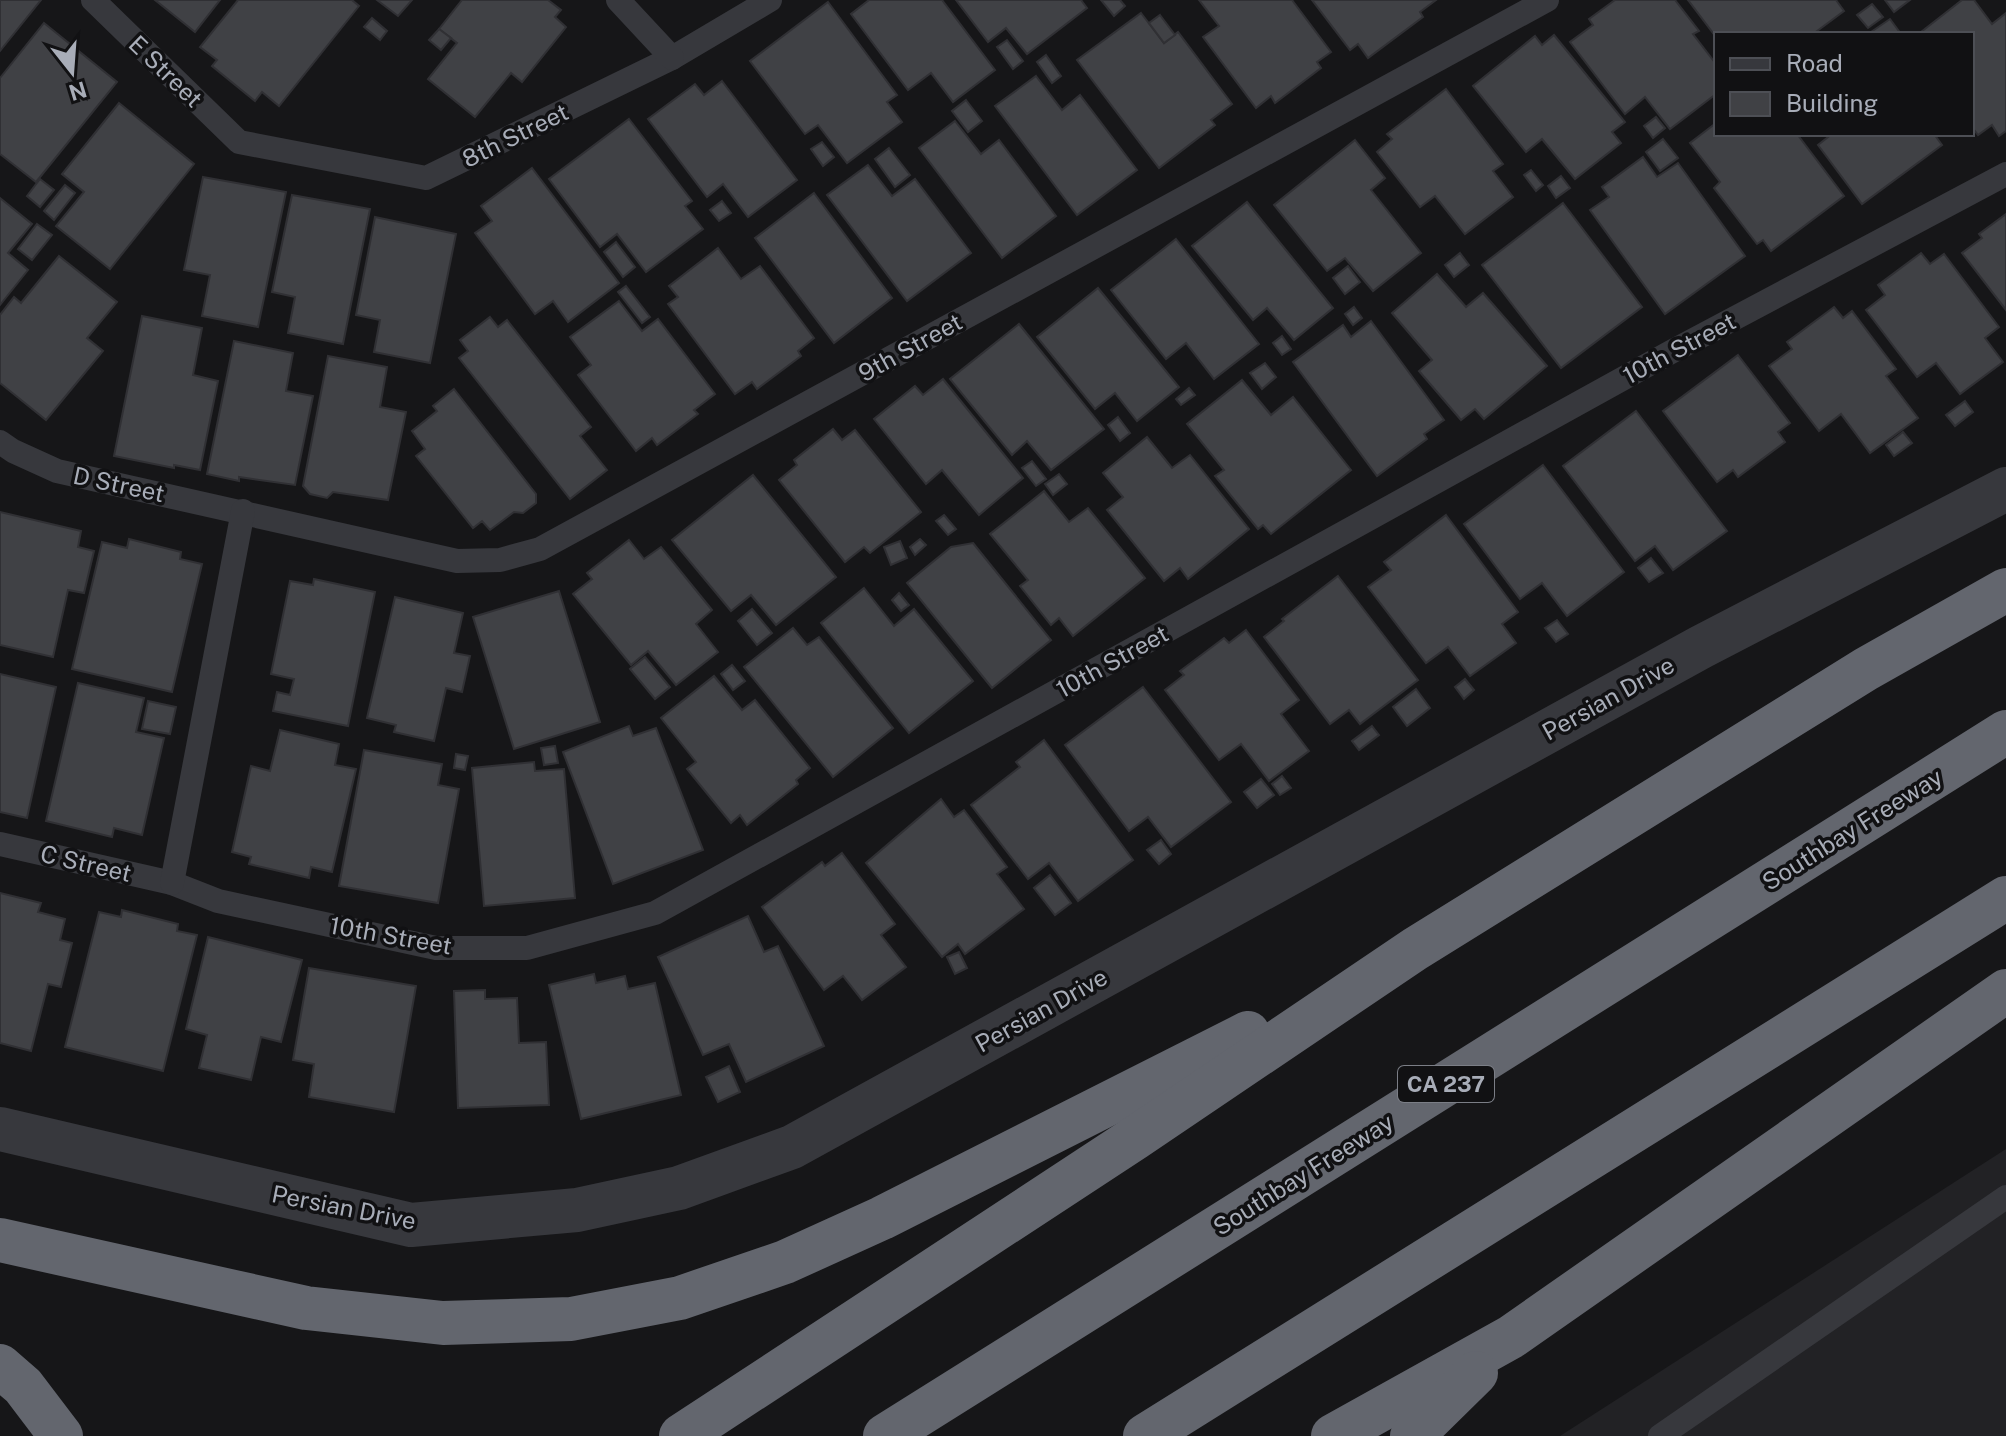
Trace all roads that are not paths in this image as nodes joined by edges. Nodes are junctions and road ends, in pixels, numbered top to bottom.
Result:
1 (93, 0) edge
2 (618, 0) edge
3 (770, 0) edge
4 (1547, 0) edge
5 (672, 58) junction
6 (239, 142) joint
7 (2006, 174) edge
8 (0, 442) edge
9 (2006, 489) edge
10 (243, 511) junction
11 (2006, 590) edge
12 (2006, 732) edge
13 (0, 844) edge
14 (172, 883) junction
15 (2006, 898) edge
16 (1415, 949) junction
17 (2006, 991) edge
18 (0, 1129) edge
19 (2006, 1197) edge
20 (0, 1240) edge
21 (1511, 1337) junction
22 (0, 1366) edge
23 (1695, 1424) edge
24 (61, 1436) edge
25 (681, 1436) edge
26 (885, 1436) edge
27 (1145, 1436) edge
28 (1333, 1436) edge
29 (1412, 1436) edge
30 (1660, 1436) edge

1 - 6 lane, E Street
2 - 5 lane
3 - 5 lane, 8th Street
4 - 10 lane, 9th Street
5 - 6 lane, 8th Street
7 - 14 lane, 10th Street
8 - 10 lane, D Street
9 - 18 street, Persian Drive
10 - 14 lane
11 - 16 highway
12 - 26 highway, Southbay Freeway / CA 237
13 - 14 lane, C Street
15 - 27 highway
16 - 20 highway
16 - 25 highway
17 - 21 highway
19 - 23 lane
21 - 28 highway
21 - 29 highway
22 - 24 highway
23 - 30 lane

